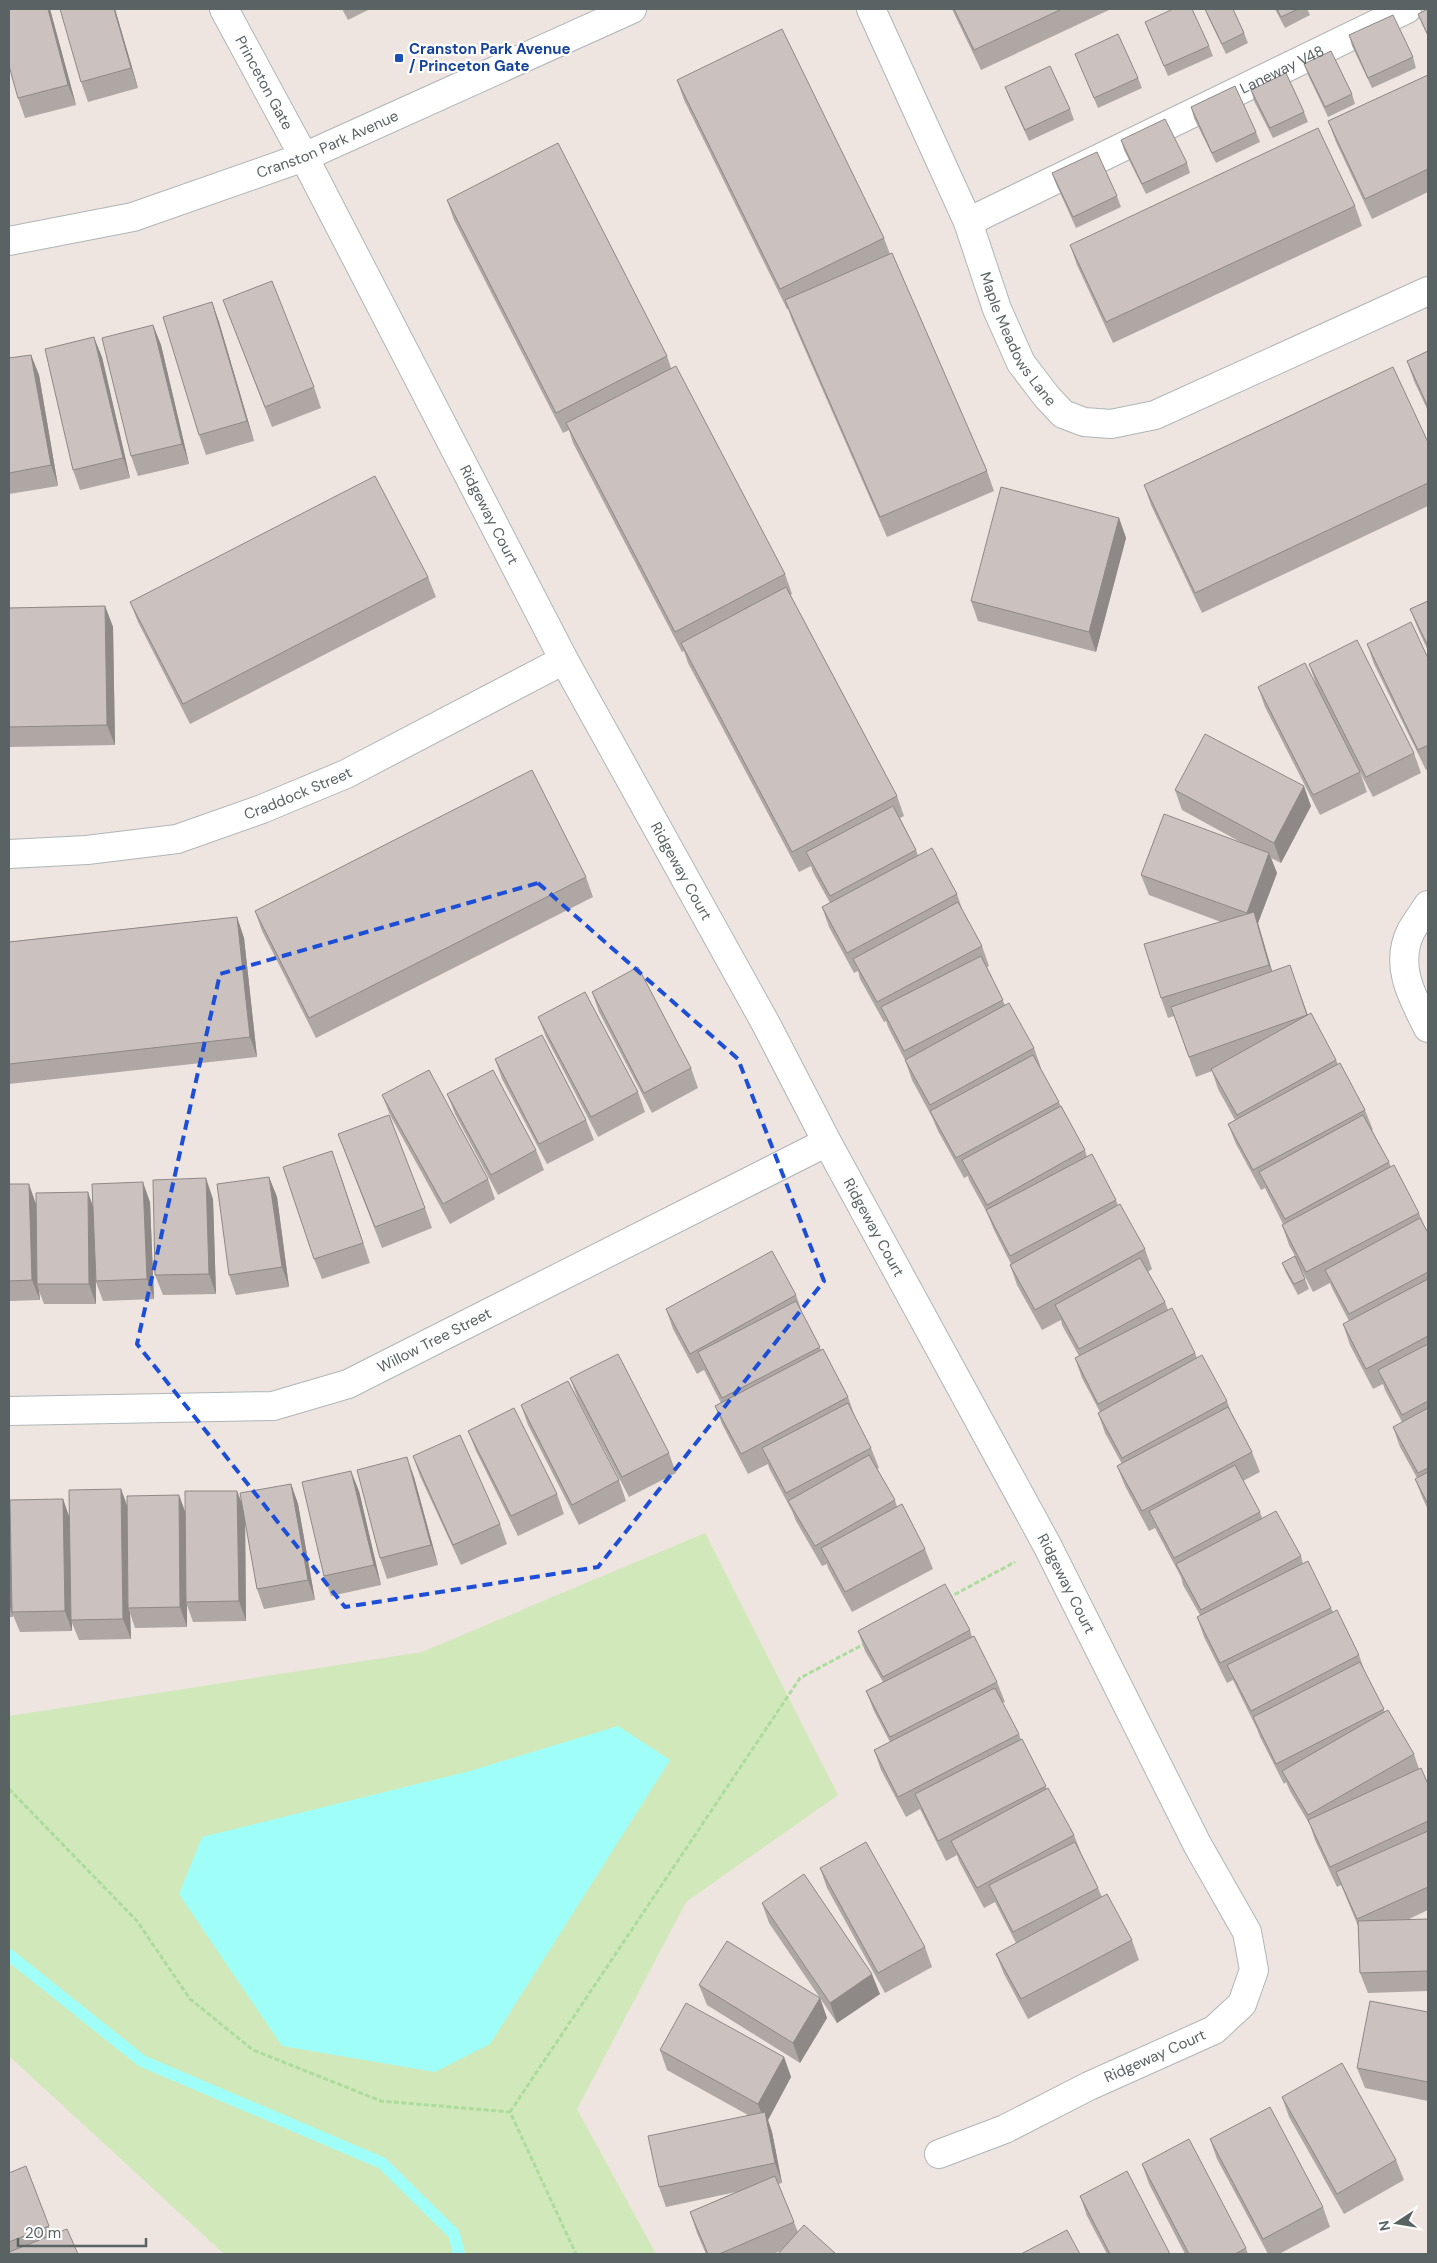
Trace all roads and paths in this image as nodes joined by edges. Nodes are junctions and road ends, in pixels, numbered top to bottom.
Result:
1 (224, 9) edge
2 (632, 9) edge
3 (871, 9) edge
4 (1407, 9) edge
5 (304, 157) junction
6 (968, 222) junction
7 (9, 241) edge
8 (1428, 291) edge
9 (564, 660) junction
10 (9, 854) edge
11 (1428, 905) edge
12 (1428, 1028) edge
13 (827, 1142) junction
14 (9, 1411) edge
15 (1047, 1545) junction
16 (945, 1600) edge
17 (868, 1642) edge
18 (9, 1789) edge
19 (510, 2112) junction
20 (939, 2154) dead end
21 (576, 2254) edge

1 - 5 street, Princeton Gate
2 - 5 street, Cranston Park Avenue
3 - 6 street, Maple Meadows Lane
4 - 6 street, Laneway V48
5 - 7 street, Cranston Park Avenue
5 - 9 street, Ridgeway Court
6 - 8 street, Maple Meadows Lane
9 - 10 street, Craddock Street
9 - 13 street, Ridgeway Court
11 - 12 street
13 - 14 street, Willow Tree Street
13 - 15 street, Ridgeway Court
15 - 16 path
15 - 20 street, Ridgeway Court
17 - 19 path
18 - 19 path
19 - 21 path

